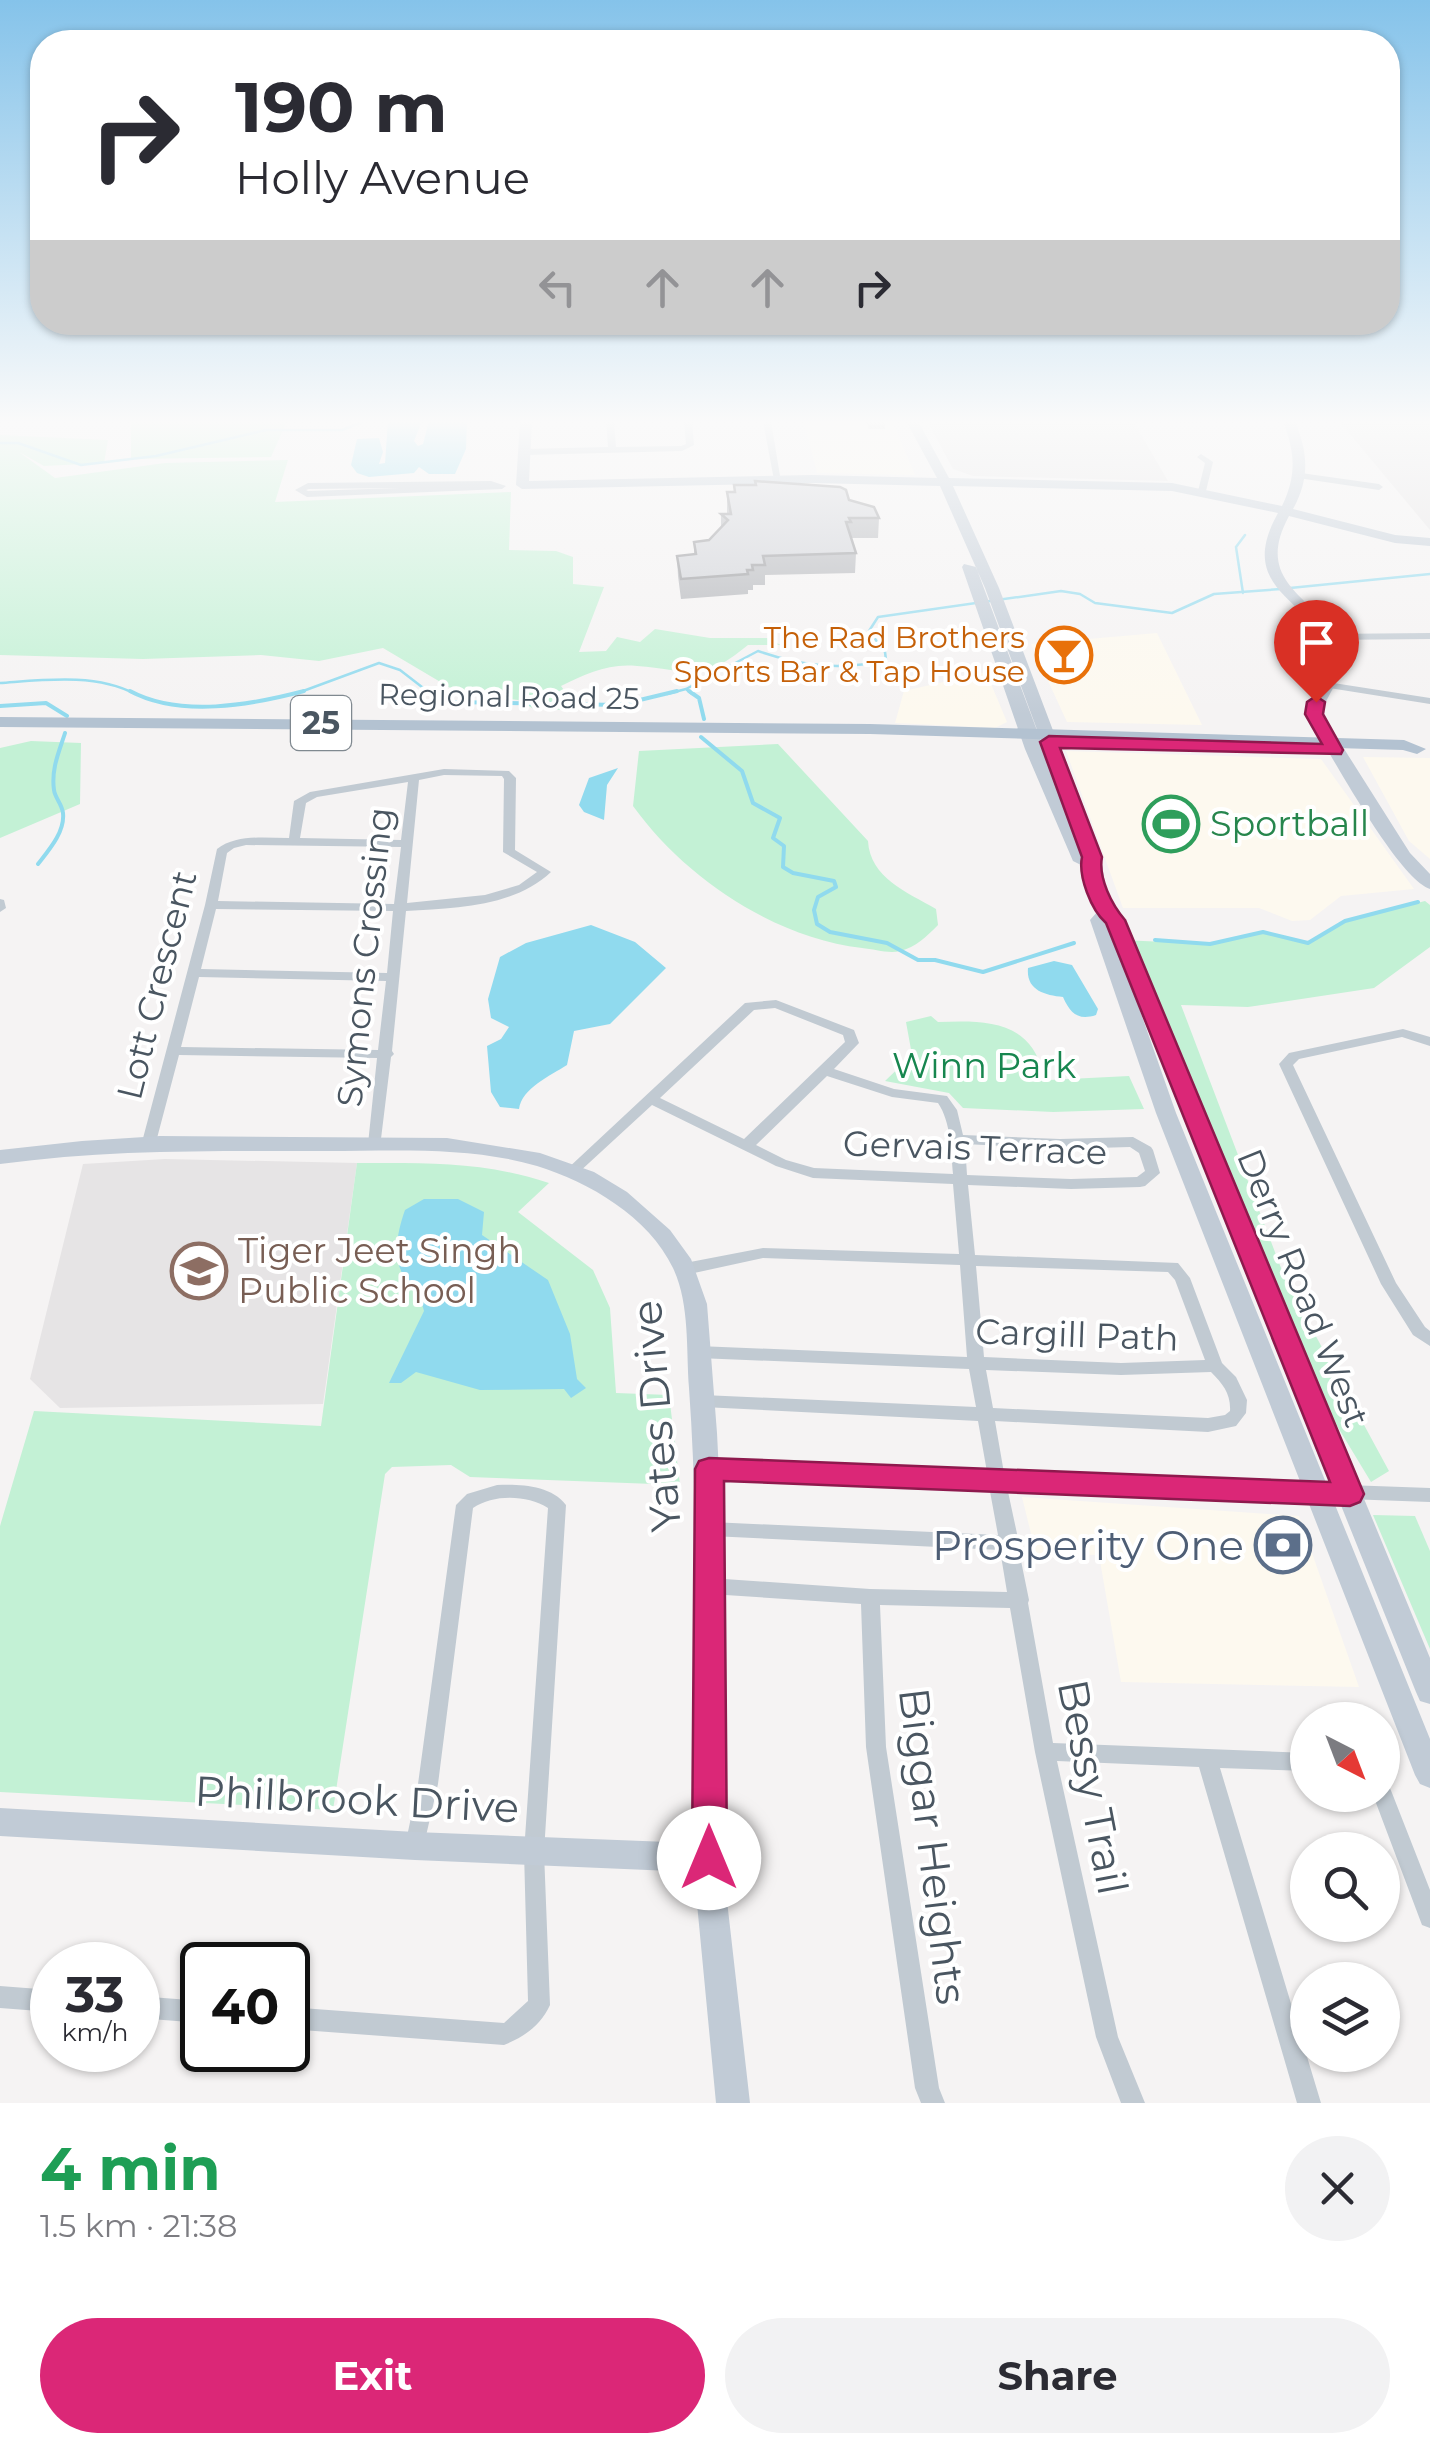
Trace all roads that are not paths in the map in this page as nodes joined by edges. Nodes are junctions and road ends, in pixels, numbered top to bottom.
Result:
1 (953, 519) edge
2 (1284, 519) edge
3 (1317, 519) edge
4 (1430, 542) edge
5 (1430, 636) edge
6 (1326, 637) junction
7 (1327, 685) junction
8 (1430, 701) edge
9 (0, 722) edge
10 (1038, 738) junction
11 (1332, 747) junction
12 (1424, 749) edge
13 (414, 776) junction
14 (294, 842) junction
15 (407, 844) junction
16 (1430, 884) edge
17 (211, 906) junction
18 (403, 908) junction
19 (1106, 913) junction
20 (193, 973) junction
21 (394, 977) junction
22 (1430, 1042) edge
23 (172, 1052) junction
24 (387, 1054) junction
25 (824, 1070) junction
26 (651, 1100) junction
27 (957, 1139) junction
28 (148, 1142) junction
29 (375, 1144) junction
30 (748, 1144) junction
31 (0, 1157) edge
32 (572, 1171) junction
33 (958, 1177) junction
34 (967, 1260) junction
35 (685, 1269) junction
36 (1430, 1340) edge
37 (698, 1352) junction
38 (976, 1361) junction
39 (1215, 1366) junction
40 (703, 1401) junction
41 (984, 1412) junction
42 (709, 1469) junction
43 (999, 1480) junction
44 (1316, 1493) junction
45 (1350, 1494) junction
46 (1430, 1495) edge
47 (711, 1528) junction
48 (1010, 1543) junction
49 (710, 1586) junction
50 (870, 1596) junction
51 (1020, 1600) junction
52 (1430, 1692) edge
53 (1046, 1752) junction
54 (1207, 1759) junction
55 (1290, 1761) edge
56 (1430, 1775) edge
57 (1389, 1812) edge
58 (1, 1825) edge
59 (415, 1846) junction
60 (534, 1852) junction
61 (709, 1858) junction
62 (1430, 1918) edge
63 (0, 1997) edge
64 (30, 1999) edge
65 (310, 2020) edge
66 (734, 2103) edge
67 (933, 2103) edge
68 (1134, 2103) edge
69 (1309, 2103) edge

1 - 10 street, Derry Road West
2 - 6 street
3 - 4 street
5 - 6 street
6 - 7 street
7 - 8 street
7 - 11 street
9 - 10 main road, Regional Road 25 / 25
10 - 11 main road, Regional Road 25
10 - 19 street, Derry Road West
11 - 12 main road, Regional Road 25
11 - 16 street
13 - 14 street
13 - 15 street, Symons Crossing
13 - 18 street
14 - 15 street, Lott Crescent
14 - 17 street, Lott Crescent
15 - 18 street, Symons Crossing
17 - 18 street
17 - 20 street, Lott Crescent
18 - 21 street, Symons Crossing
19 - 44 street, Derry Road West
19 - 45 street, Derry Road West
20 - 21 street
20 - 23 street, Lott Crescent
21 - 24 street, Symons Crossing
22 - 36 street
23 - 24 street
23 - 28 street, Lott Crescent
24 - 29 street, Symons Crossing
25 - 26 street
25 - 27 street
25 - 30 street
26 - 30 street, Gervais Terrace
26 - 32 street
27 - 33 street, Bessy Trail
27 - 33 street, Gervais Terrace
28 - 29 street, Yates Drive
28 - 31 street, Yates Drive
29 - 32 street, Yates Drive
30 - 33 street, Gervais Terrace
32 - 35 street, Yates Drive
33 - 34 street, Bessy Trail
34 - 35 street, Cargill Path
34 - 38 street, Bessy Trail
34 - 39 street, Cargill Path
35 - 37 street, Yates Drive
37 - 38 street, Cargill Path
37 - 40 street, Yates Drive
38 - 39 street, Cargill Path
38 - 41 street, Bessy Trail
39 - 41 street
40 - 41 street
40 - 42 street, Yates Drive
41 - 43 street, Bessy Trail
42 - 43 street
42 - 47 street, Yates Drive
43 - 44 street
43 - 48 street, Bessy Trail
44 - 45 street
44 - 56 street, Derry Road West
45 - 46 street
45 - 52 street, Derry Road West
47 - 48 street
47 - 49 street, Yates Drive
48 - 51 street, Bessy Trail
49 - 50 street
49 - 61 street, Yates Drive
50 - 51 street
50 - 67 street, Biggar Heights
51 - 53 street, Bessy Trail
53 - 54 street
53 - 68 street, Bessy Trail
54 - 55 street
54 - 69 street
57 - 62 street
58 - 59 street, Philbrook Drive
59 - 60 street, Philbrook Drive
59 - 60 street
60 - 61 street, Philbrook Drive
60 - 65 street
61 - 66 street, Yates Drive
63 - 64 street

